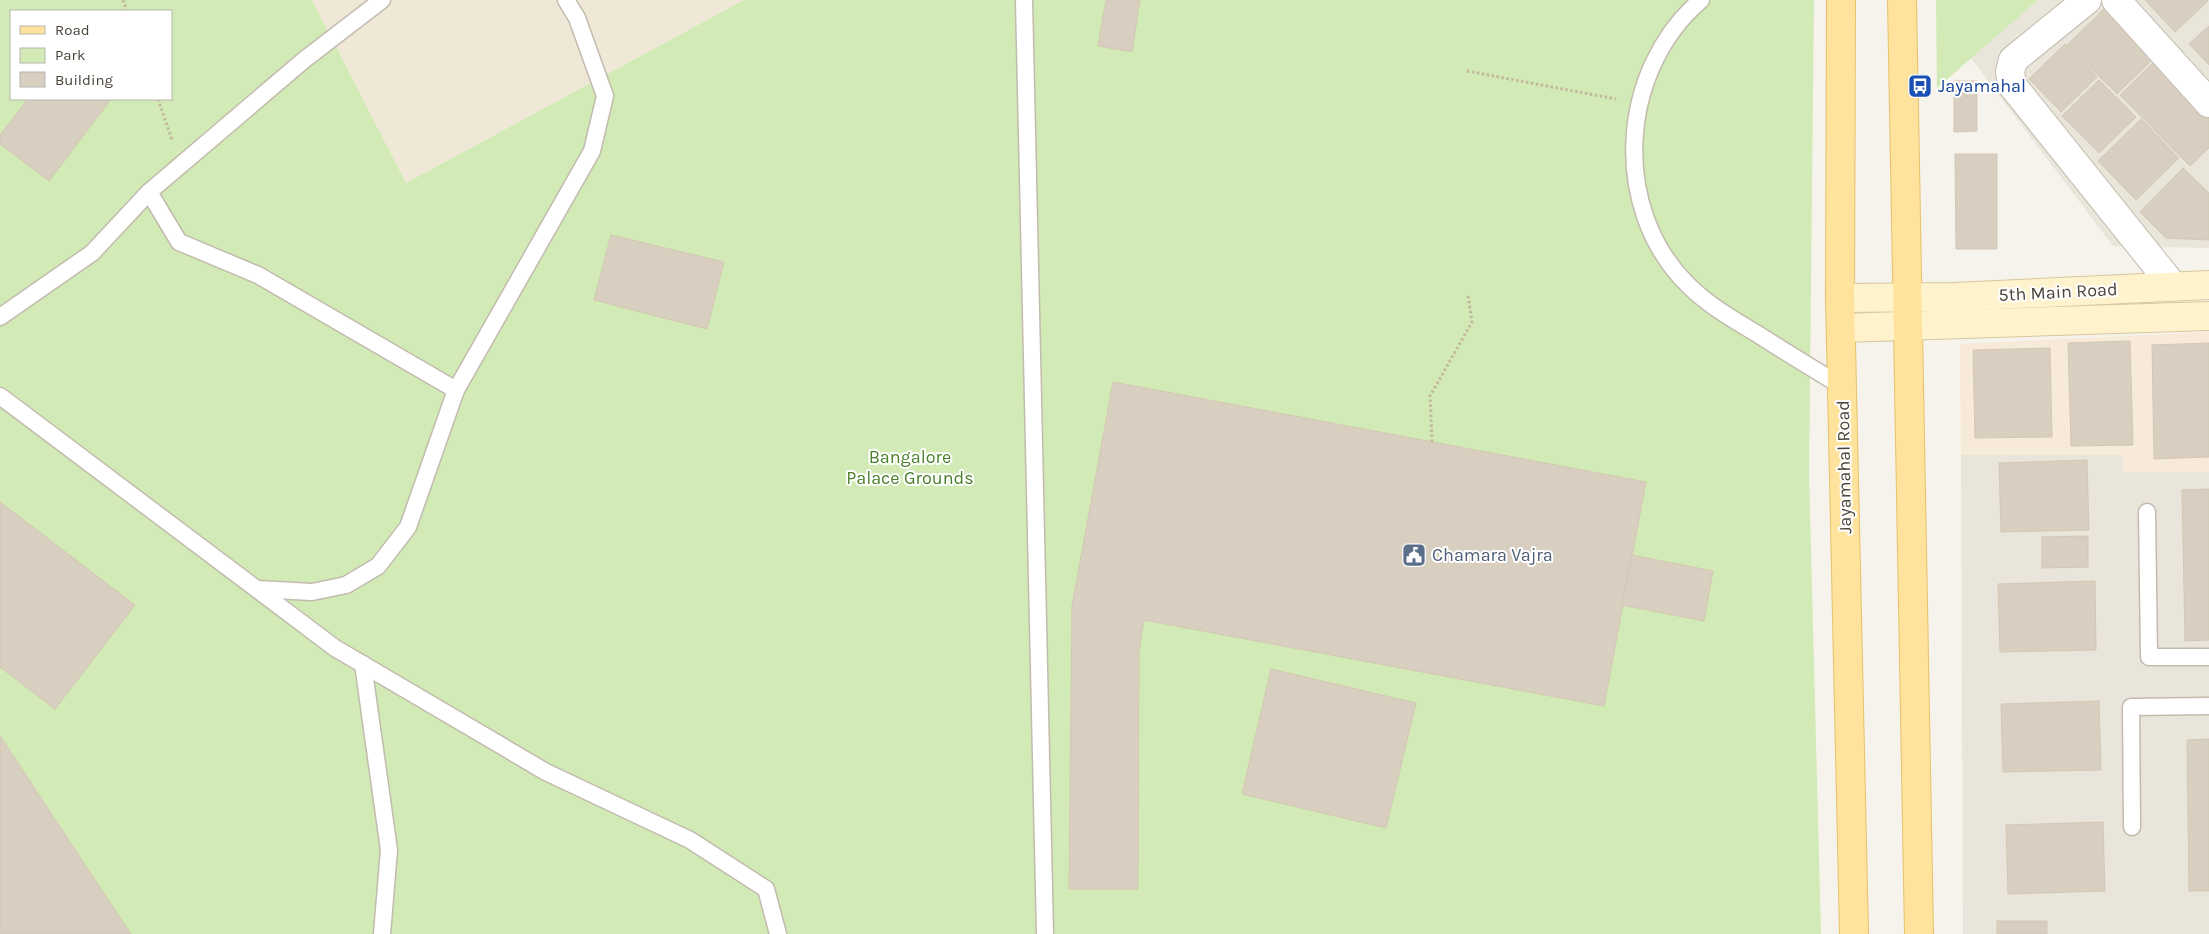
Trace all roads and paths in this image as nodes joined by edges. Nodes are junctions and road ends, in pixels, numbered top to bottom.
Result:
1 (382, 0) edge
2 (566, 0) edge
3 (1024, 0) edge
4 (1701, 0) edge
5 (1841, 0) edge
6 (1902, 0) edge
7 (2087, 0) edge
8 (2116, 0) edge
9 (1467, 71) dead end
10 (1639, 103) junction
11 (2209, 103) edge
12 (149, 192) junction
13 (2209, 284) edge
14 (2173, 286) junction
15 (1468, 295) dead end
16 (1840, 298) junction
17 (1908, 298) junction
18 (2209, 316) edge
19 (0, 317) edge
20 (1908, 326) junction
21 (1841, 328) junction
22 (1843, 387) junction
23 (456, 390) junction
24 (0, 396) edge
25 (1432, 442) dead end
26 (2147, 512) dead end
27 (257, 589) junction
28 (2209, 657) edge
29 (363, 664) junction
30 (2209, 706) edge
31 (2132, 827) dead end
32 (382, 934) edge
33 (778, 934) edge
34 (1045, 934) edge
35 (1854, 934) edge
36 (1919, 934) edge

1 - 12 lane
2 - 23 lane
3 - 34 lane
4 - 10 lane
5 - 16 main road, Jayamahal Road
6 - 17 main road
7 - 14 street
8 - 11 street
9 - 10 path
10 - 22 lane
12 - 19 lane
12 - 23 lane
13 - 14 street, 5th Main Road
14 - 17 street, 5th Main Road
15 - 25 path
16 - 17 street, 5th Main Road
16 - 21 main road, Jayamahal Road
17 - 20 main road
18 - 20 street, 5th Main Road
20 - 21 street, 5th Main Road
20 - 36 main road
21 - 22 main road, Jayamahal Road
22 - 35 main road, Jayamahal Road
23 - 27 lane
24 - 27 lane
26 - 28 lane
27 - 29 lane
29 - 32 lane
29 - 33 lane
30 - 31 lane

